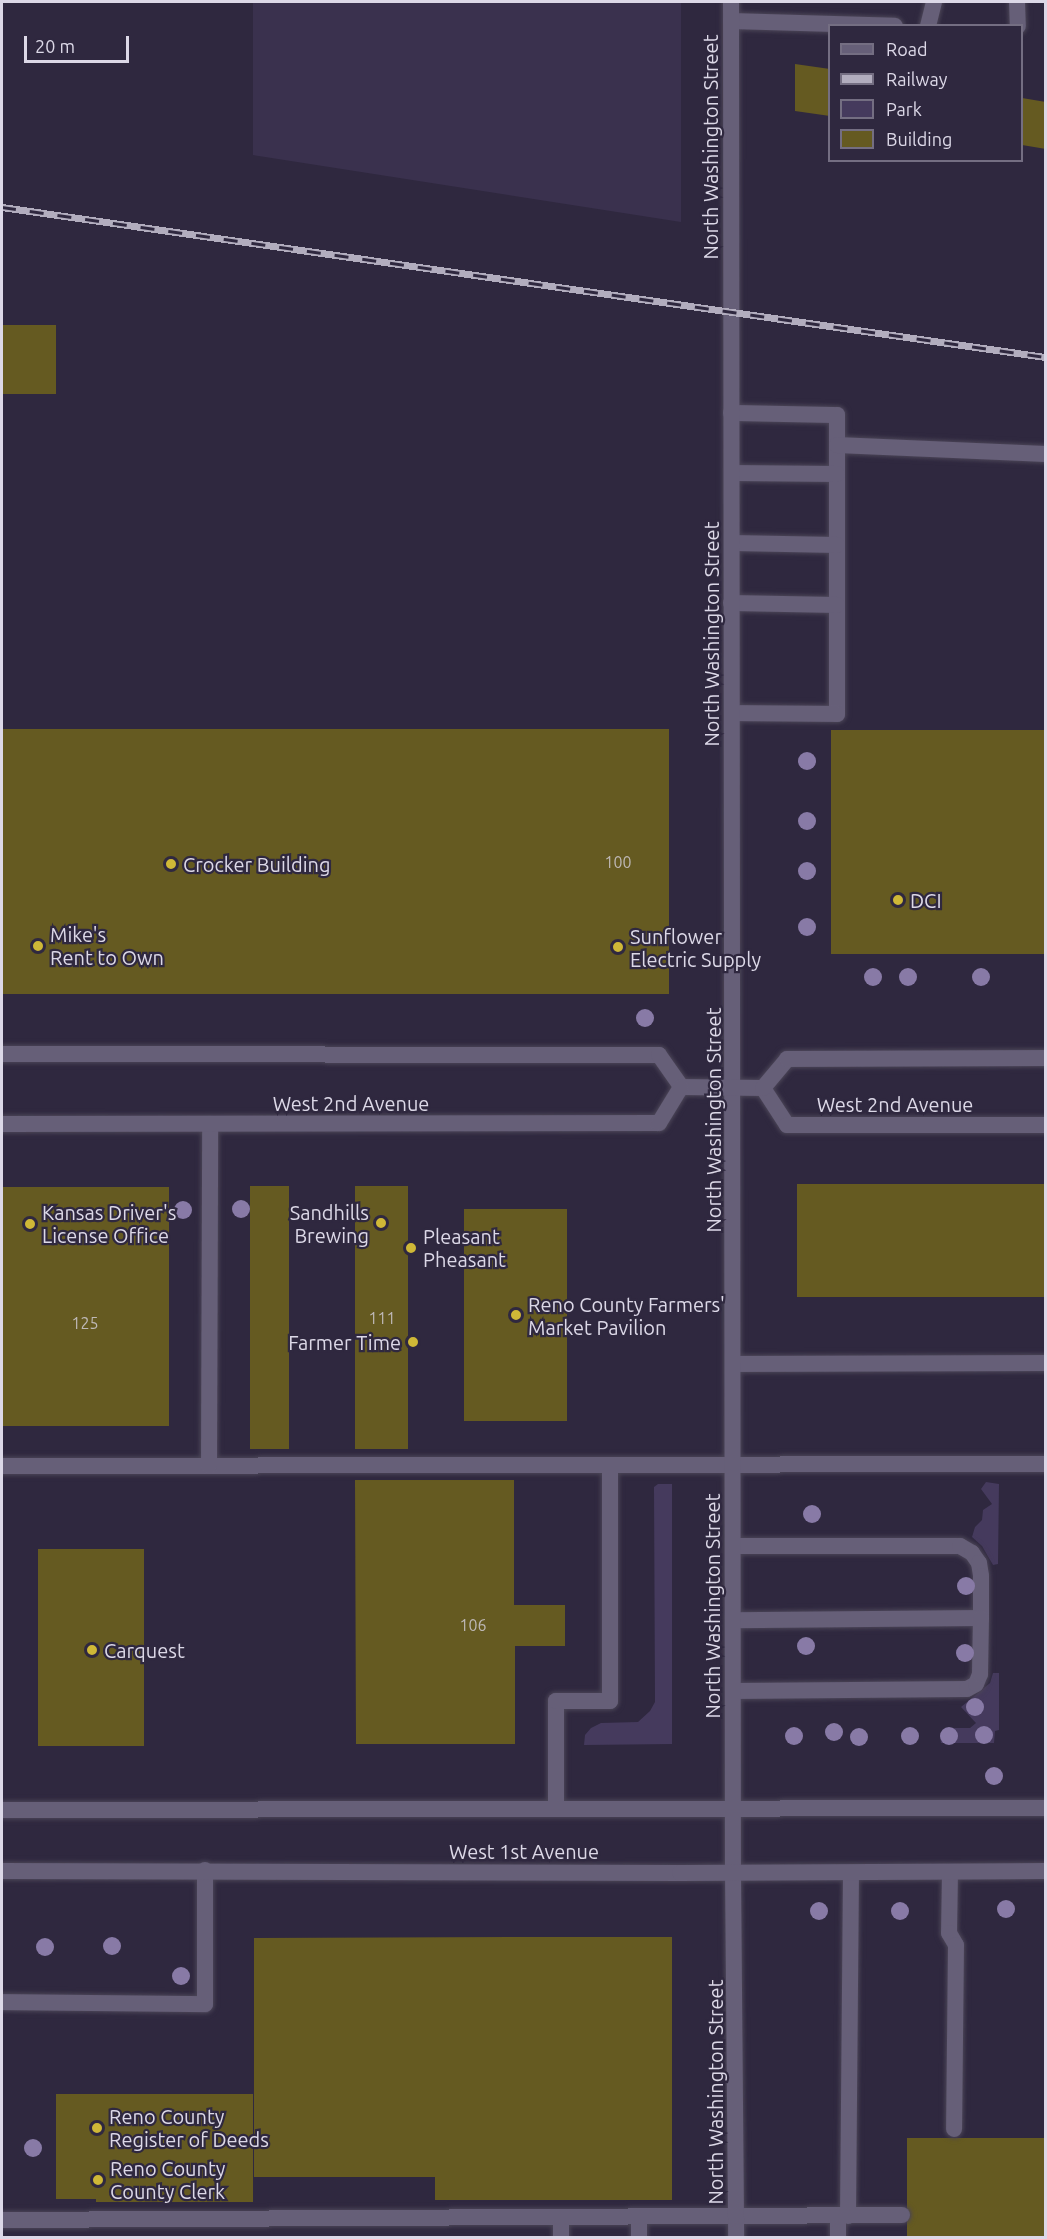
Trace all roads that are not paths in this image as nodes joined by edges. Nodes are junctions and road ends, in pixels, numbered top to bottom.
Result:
1 (731, 2) edge
2 (934, 2) edge
3 (1017, 2) edge
4 (731, 21) junction
5 (829, 24) edge
6 (928, 24) edge
7 (1018, 24) edge
8 (731, 413) junction
9 (837, 445) junction
10 (1046, 454) edge
11 (732, 473) junction
12 (837, 474) junction
13 (732, 543) junction
14 (837, 545) junction
15 (731, 603) junction
16 (837, 605) junction
17 (732, 713) junction
18 (2, 1054) edge
19 (1046, 1058) edge
20 (681, 1087) junction
21 (734, 1087) junction
22 (764, 1088) junction
23 (2, 1124) edge
24 (210, 1124) junction
25 (1046, 1125) edge
26 (1046, 1363) edge
27 (734, 1364) junction
28 (1046, 1464) edge
29 (2, 1466) edge
30 (209, 1466) junction
31 (610, 1466) junction
32 (733, 1466) junction
33 (733, 1546) junction
34 (981, 1618) junction
35 (733, 1620) junction
36 (733, 1691) junction
37 (733, 1807) junction
38 (556, 1808) junction
39 (1046, 1808) edge
40 (2, 1810) edge
41 (205, 1870) junction
42 (2, 1871) edge
43 (1046, 1871) edge
44 (950, 1872) junction
45 (733, 1873) junction
46 (851, 1873) junction
47 (2, 2002) edge
48 (954, 2129) dead end
49 (902, 2215) dead end
50 (843, 2216) junction
51 (561, 2217) junction
52 (639, 2217) junction
53 (736, 2217) junction
54 (2, 2220) edge
55 (561, 2238) edge
56 (639, 2238) edge
57 (736, 2238) edge
58 (838, 2238) edge

1 - 4 street, North Washington Street
2 - 6 street
3 - 7 street
4 - 5 street
4 - 8 street, North Washington Street
8 - 9 street
8 - 11 street, North Washington Street
9 - 10 street
9 - 12 street
11 - 12 street
11 - 13 street, North Washington Street
12 - 14 street
13 - 14 street
13 - 15 street, North Washington Street
14 - 16 street
15 - 16 street
15 - 17 street, North Washington Street
16 - 17 street
17 - 21 street, North Washington Street
18 - 20 street
19 - 22 street
20 - 21 street
20 - 24 street, West 2nd Avenue
21 - 22 street
21 - 27 street, North Washington Street
22 - 25 street, West 2nd Avenue
23 - 24 street, West 2nd Avenue
24 - 30 street
26 - 27 street
27 - 32 street, North Washington Street
28 - 32 street
29 - 30 street
30 - 31 street
31 - 32 street
31 - 38 street
32 - 33 street, North Washington Street
33 - 34 street
33 - 35 street, North Washington Street
34 - 35 street
34 - 36 street
35 - 36 street, North Washington Street
36 - 37 street, North Washington Street
37 - 38 street
37 - 39 street
37 - 45 street, North Washington Street
38 - 40 street
41 - 42 street, West 1st Avenue
41 - 45 street, West 1st Avenue
41 - 47 street
43 - 44 street, West 1st Avenue
44 - 46 street, West 1st Avenue
44 - 48 street
45 - 46 street, West 1st Avenue
45 - 53 street, North Washington Street
46 - 50 street
49 - 50 street
50 - 53 street
50 - 58 street
51 - 52 street
51 - 54 street
51 - 55 street
52 - 53 street
52 - 56 street
53 - 57 street, North Washington Street

